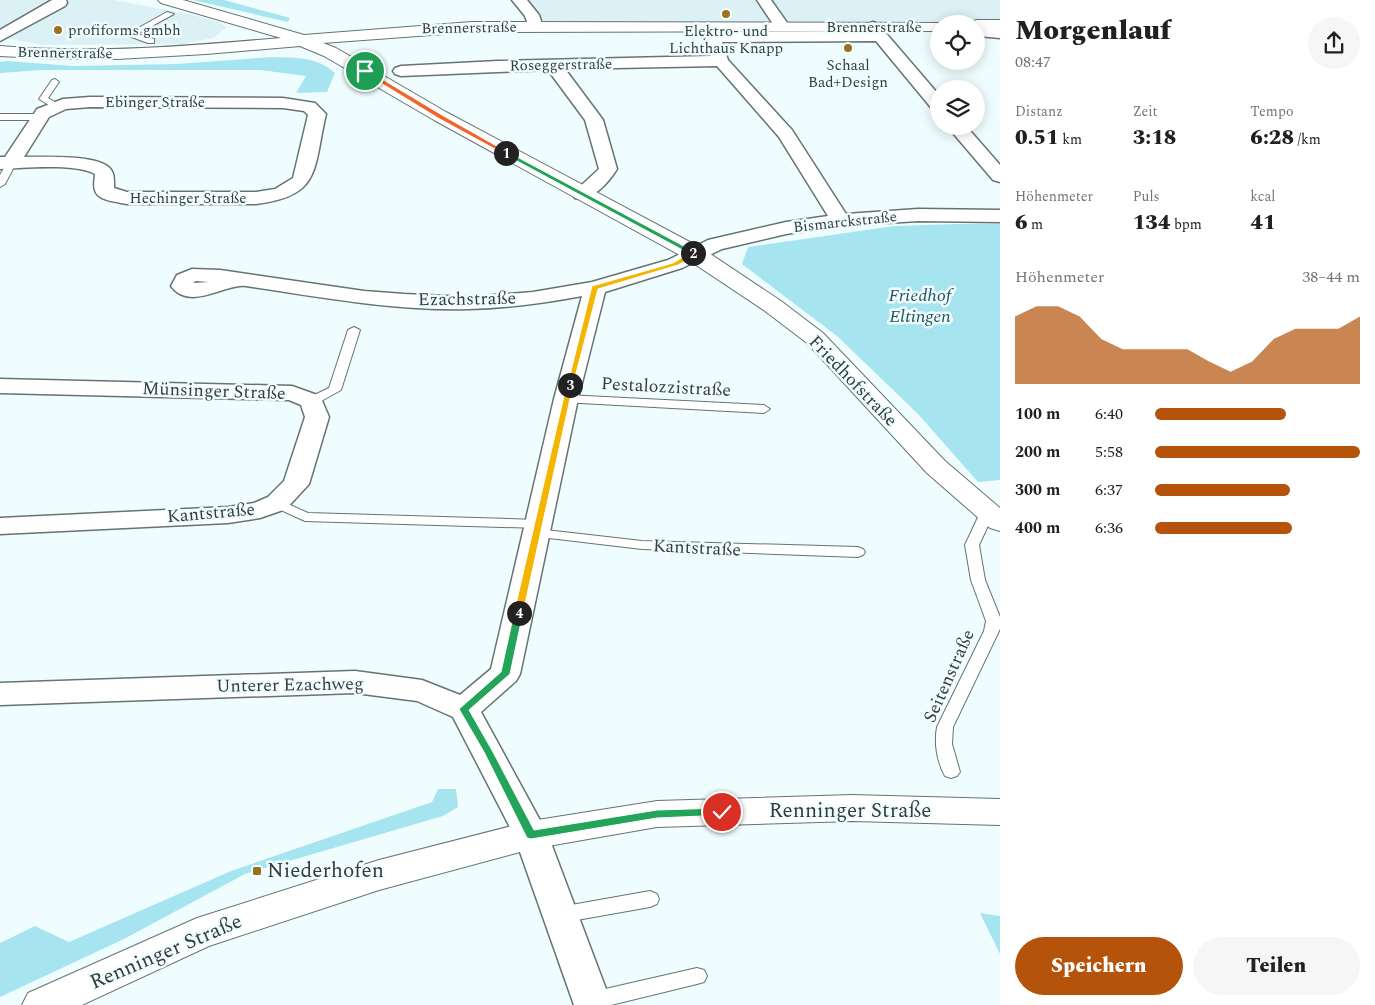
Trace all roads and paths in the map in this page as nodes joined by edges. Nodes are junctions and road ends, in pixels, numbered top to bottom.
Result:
1 (59, 0) edge
2 (519, 0) edge
3 (764, 0) edge
4 (168, 7) edge
5 (228, 17) junction
6 (1000, 25) edge
7 (782, 27) junction
8 (930, 27) edge
9 (535, 28) junction
10 (985, 28) edge
11 (985, 30) edge
12 (395, 31) junction
13 (876, 32) junction
14 (1000, 33) edge
15 (0, 36) edge
16 (303, 40) junction
17 (151, 41) dead end
18 (201, 50) junction
19 (0, 51) edge
20 (722, 61) junction
21 (349, 63) junction
22 (553, 65) junction
23 (401, 72) dead end
24 (55, 82) dead end
25 (930, 95) edge
26 (57, 107) junction
27 (0, 117) edge
28 (40, 117) junction
29 (316, 121) joint
30 (964, 135) edge
31 (6, 163) edge
32 (1000, 176) edge
33 (0, 184) edge
34 (582, 194) junction
35 (1000, 216) edge
36 (840, 220) junction
37 (695, 254) junction
38 (233, 278) dead end
39 (595, 288) junction
40 (354, 330) dead end
41 (0, 386) edge
42 (566, 398) junction
43 (312, 401) junction
44 (764, 410) dead end
45 (276, 503) junction
46 (994, 518) edge
47 (0, 526) edge
48 (538, 528) junction
49 (858, 552) dead end
50 (0, 694) edge
51 (464, 709) junction
52 (951, 772) dead end
53 (1000, 812) edge
54 (531, 835) junction
55 (650, 899) dead end
56 (560, 915) junction
57 (697, 976) dead end
58 (592, 1003) edge
59 (42, 1005) edge

1 - 15 street
2 - 9 street
3 - 7 street
4 - 5 main road
4 - 17 lane
5 - 16 main road
5 - 18 main road
6 - 10 main road
7 - 9 main road, Brennerstraße
7 - 13 main road, Brennerstraße
8 - 13 main road, Brennerstraße
9 - 12 main road, Brennerstraße
11 - 14 street
12 - 16 main road, Brennerstraße
12 - 21 main road
13 - 20 street, Brennerstraße
13 - 25 street
16 - 18 main road, Brennerstraße
16 - 21 main road, Friedhofstraße
18 - 19 main road, Brennerstraße
20 - 22 street, Roseggerstraße
20 - 36 street
21 - 34 main road, Friedhofstraße
22 - 23 street, Roseggerstraße
22 - 34 street
24 - 26 lane
26 - 28 street, Ebinger Straße
26 - 29 street, Ebinger Straße
27 - 28 lane
28 - 31 street, Ebinger Straße
29 - 31 street, Hechinger Straße
30 - 32 street
31 - 33 lane
34 - 37 main road, Friedhofstraße
35 - 36 street, Bismarckstraße
36 - 37 street, Bismarckstraße
37 - 39 street, Ezachstraße
37 - 46 main road, Friedhofstraße
38 - 39 street, Ezachstraße
39 - 42 street
40 - 43 lane
41 - 43 street, Münsinger Straße
42 - 44 lane, Pestalozzistraße
42 - 48 street
43 - 45 street
45 - 47 street, Kantstraße
45 - 48 lane, Kantstraße
46 - 52 lane, Seitenstraße
48 - 49 lane, Kantstraße
48 - 51 street
50 - 51 street, Unterer Ezachweg
51 - 54 street
53 - 54 main road, Renninger Straße
54 - 56 street
54 - 59 main road, Renninger Straße
55 - 56 lane
56 - 58 street
57 - 58 lane

